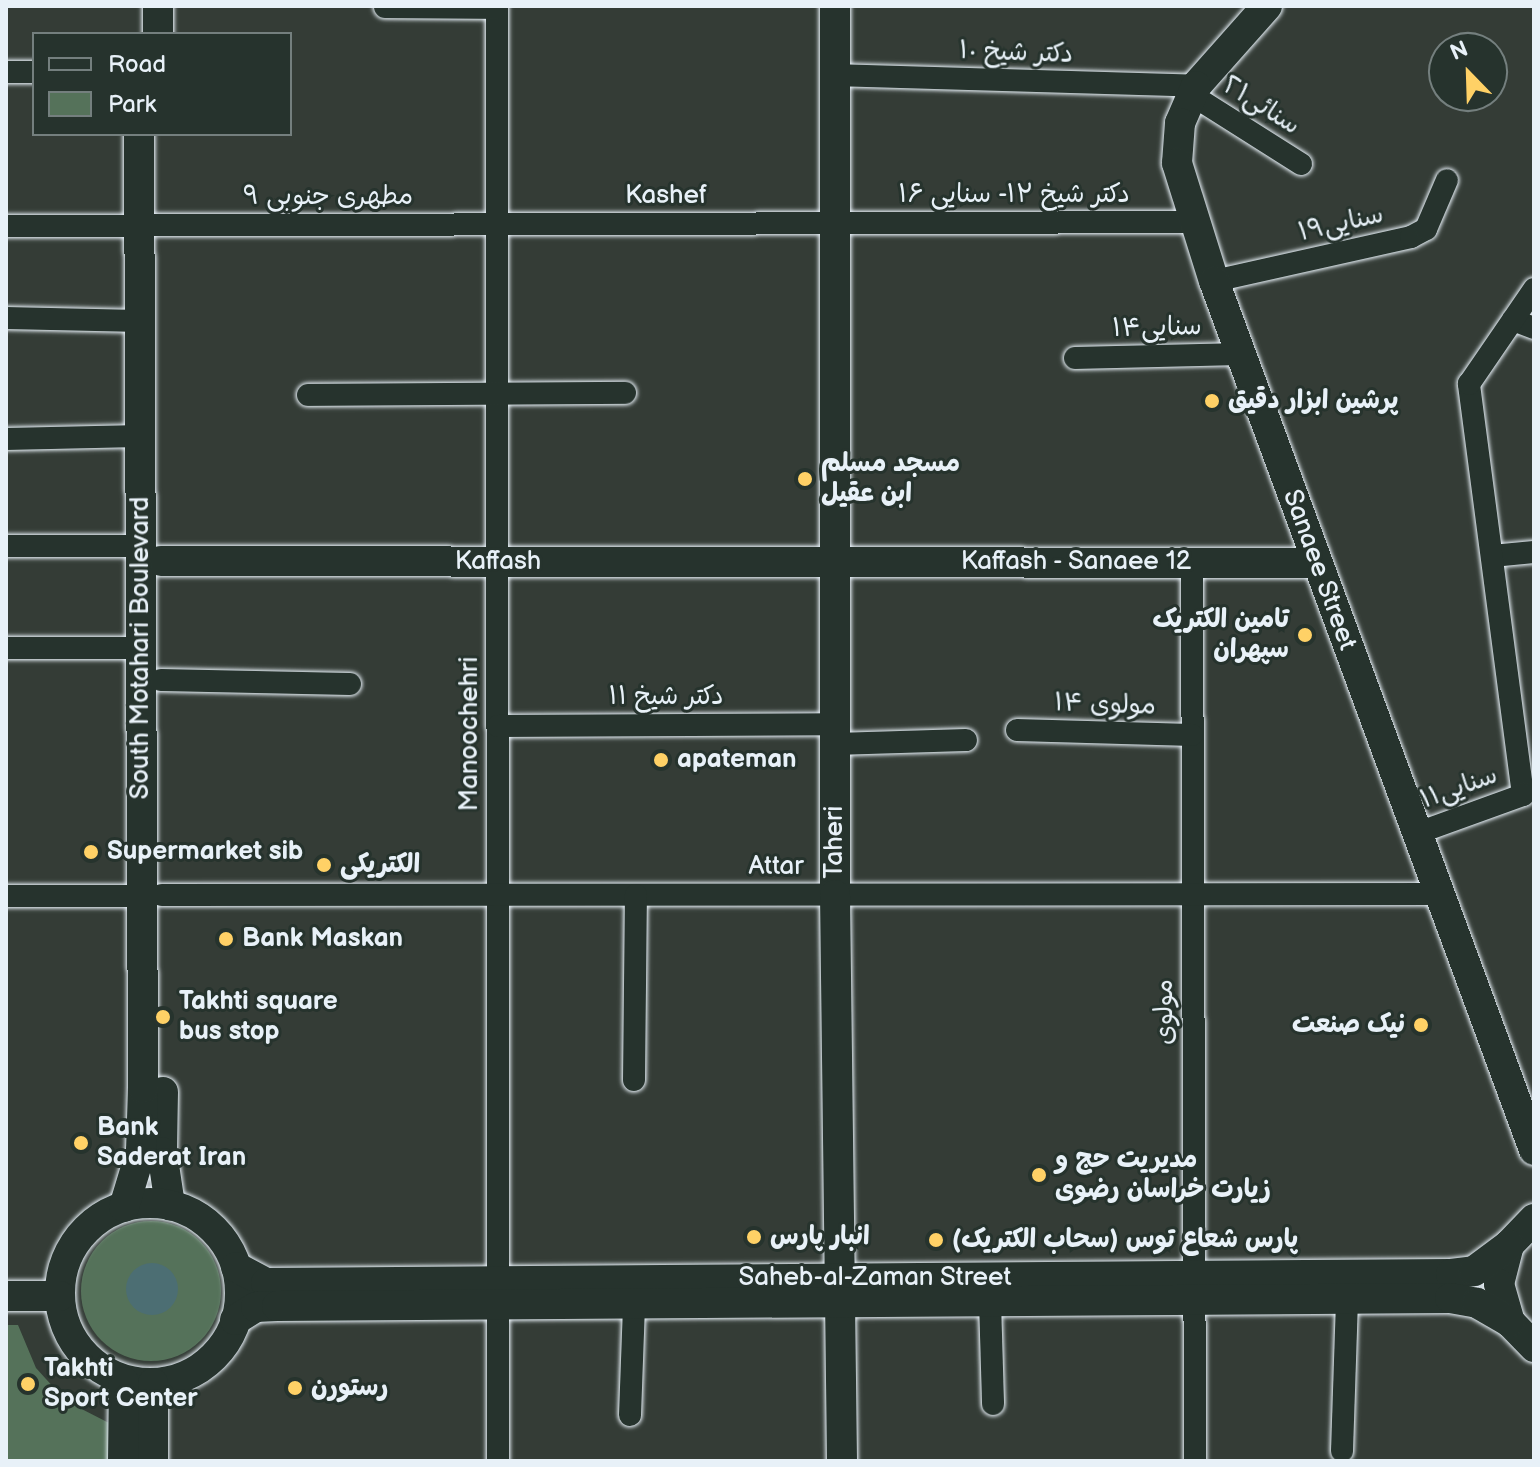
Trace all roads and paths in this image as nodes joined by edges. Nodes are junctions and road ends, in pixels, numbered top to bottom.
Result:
1 (138, 6) edge
2 (158, 6) edge
3 (835, 6) edge
4 (1267, 6) edge
5 (385, 7) edge
6 (497, 7) edge
7 (138, 32) edge
8 (158, 32) edge
9 (6, 72) edge
10 (32, 72) edge
11 (835, 75) junction
12 (1194, 91) junction
13 (139, 136) edge
14 (159, 136) edge
15 (1301, 164) dead end
16 (1447, 180) dead end
17 (1193, 222) junction
18 (835, 223) junction
19 (497, 225) junction
20 (6, 226) edge
21 (149, 226) junction
22 (1214, 281) junction
23 (1534, 289) edge
24 (6, 318) edge
25 (140, 321) junction
26 (1523, 324) edge
27 (1241, 354) junction
28 (1075, 358) dead end
29 (625, 393) dead end
30 (497, 394) junction
31 (308, 395) dead end
32 (140, 436) junction
33 (6, 439) edge
34 (6, 546) edge
35 (1534, 552) edge
36 (151, 554) junction
37 (1492, 556) junction
38 (497, 562) junction
39 (835, 562) junction
40 (1192, 563) junction
41 (1317, 563) junction
42 (6, 648) edge
43 (141, 648) junction
44 (161, 680) junction
45 (350, 684) dead end
46 (498, 726) junction
47 (1017, 730) dead end
48 (835, 734) junction
49 (1192, 735) junction
50 (966, 740) dead end
51 (1526, 763) edge
52 (1529, 799) edge
53 (1415, 834) junction
54 (1437, 894) junction
55 (498, 895) junction
56 (636, 895) junction
57 (835, 895) junction
58 (1192, 895) junction
59 (6, 896) edge
60 (152, 896) junction
61 (634, 1080) dead end
62 (1534, 1150) edge
63 (170, 1205) junction
64 (124, 1207) junction
65 (1534, 1219) edge
66 (1509, 1245) junction
67 (236, 1267) junction
68 (1193, 1288) junction
69 (840, 1290) junction
70 (498, 1292) junction
71 (6, 1296) edge
72 (60, 1296) junction
73 (1347, 1299) junction
74 (990, 1301) junction
75 (634, 1304) junction
76 (235, 1320) junction
77 (1510, 1322) junction
78 (1534, 1347) edge
79 (138, 1382) junction
80 (993, 1404) dead end
81 (630, 1415) dead end
82 (1342, 1451) dead end
83 (123, 1461) edge
84 (153, 1461) edge
85 (498, 1461) edge
86 (842, 1461) edge
87 (1195, 1461) edge

1 - 7 main road
2 - 8 main road
3 - 11 main road, Taheri
4 - 12 main road, Sanaee Street
5 - 6 street
6 - 19 street, Manoochehri
9 - 10 street
11 - 12 street, دکتر شیخ ۱۰
11 - 18 main road, Taheri
12 - 15 street, سنائی٢١
12 - 17 main road, Sanaee Street
13 - 21 main road, South Motahari Boulevard
14 - 21 main road, South Motahari Boulevard
16 - 22 street, سنایی۱۹
17 - 18 street, دکتر شیخ ۱۲- سنایی ۱۶
17 - 22 main road, Sanaee Street
18 - 19 street, Kashef
18 - 39 main road, Taheri
19 - 21 street, مطهری جنوبی ۹
19 - 30 street, Manoochehri
20 - 21 street, مطهری جنوبی ۹
21 - 25 main road, South Motahari Boulevard
21 - 36 main road, South Motahari Boulevard
22 - 27 main road, Sanaee Street
23 - 26 street
24 - 25 street
25 - 32 main road, South Motahari Boulevard
26 - 37 street
27 - 28 street, سنایی۱۴
27 - 41 main road, Sanaee Street
29 - 30 street
30 - 31 street
30 - 38 street, Manoochehri
32 - 33 street
32 - 36 main road, South Motahari Boulevard
34 - 36 street
35 - 37 street
36 - 38 main road, Kaffash
36 - 43 main road, South Motahari Boulevard
36 - 44 main road, South Motahari Boulevard
37 - 51 street
38 - 39 main road, Kaffash
38 - 46 street, Manoochehri
39 - 40 main road, Kaffash - Sanaee 12
39 - 48 main road, Taheri
40 - 41 main road, Kaffash - Sanaee 12
40 - 49 street, مولوی
41 - 53 main road, Sanaee Street
42 - 43 street
43 - 60 main road, South Motahari Boulevard
44 - 45 street
44 - 60 main road, South Motahari Boulevard
46 - 48 street, دکتر شیخ ۱۱
46 - 55 street, Manoochehri
47 - 49 street, مولوی ۱۴
48 - 50 street, دکتر شیخ ۱۱
48 - 57 main road, Taheri
49 - 58 street, مولوی
51 - 52 street
52 - 53 street, سنایی۱۱
53 - 54 main road, Sanaee Street
54 - 58 street, Attar
54 - 62 main road, Sanaee Street
55 - 56 street, Attar
55 - 60 street, Attar
55 - 70 street, Manoochehri
56 - 57 street, Attar
56 - 61 street
57 - 58 street, Attar
57 - 69 main road, Taheri
58 - 68 street, مولوی
59 - 60 street, Attar
60 - 63 main road, South Motahari Boulevard
60 - 64 main road, South Motahari Boulevard
63 - 64 main road
63 - 67 main road
64 - 72 main road
65 - 66 main road, Saheb-al-Zaman Street
66 - 68 main road, Saheb-al-Zaman Street
66 - 77 main road
67 - 70 main road, Saheb-al-Zaman Street
67 - 76 main road
68 - 69 main road, Saheb-al-Zaman Street
68 - 73 main road, Saheb-al-Zaman Street
68 - 74 main road, Saheb-al-Zaman Street
68 - 87 street, مولوی
69 - 70 main road, Saheb-al-Zaman Street
69 - 74 main road, Saheb-al-Zaman Street
69 - 75 main road, Saheb-al-Zaman Street
69 - 86 main road, Taheri
70 - 75 main road, Saheb-al-Zaman Street
70 - 76 main road, Saheb-al-Zaman Street
70 - 85 street, Manoochehri
71 - 72 main road
72 - 79 main road
73 - 77 main road, Saheb-al-Zaman Street
73 - 82 street
74 - 80 street
75 - 81 street
76 - 79 main road
77 - 78 main road
79 - 83 main road
79 - 84 main road

